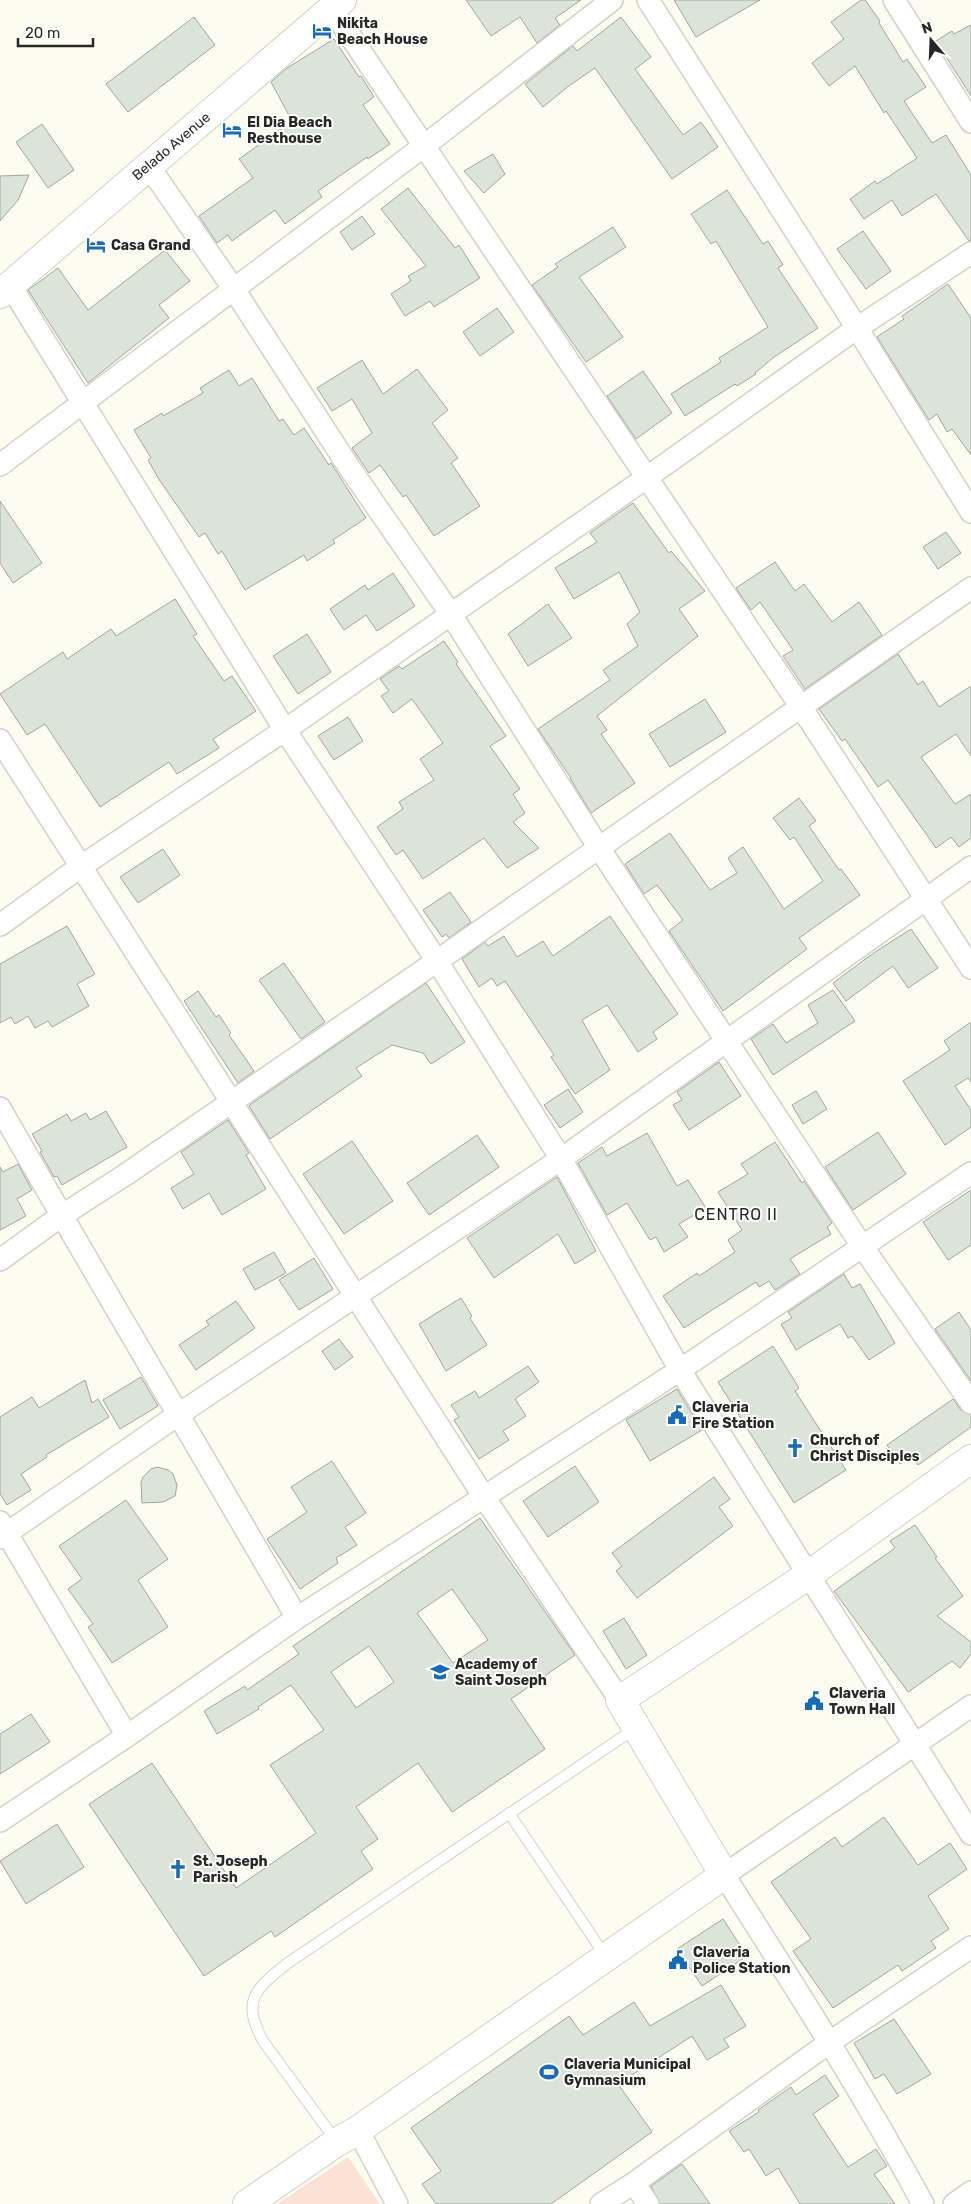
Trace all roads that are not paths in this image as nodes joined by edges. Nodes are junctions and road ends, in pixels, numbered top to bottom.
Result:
1 (612, 0) edge
2 (648, 0) edge
3 (894, 0) edge
4 (337, 4) edge
5 (971, 122) edge
6 (424, 146) junction
7 (148, 165) junction
8 (971, 252) edge
9 (233, 288) junction
10 (5, 289) edge
11 (857, 328) junction
12 (82, 403) junction
13 (0, 465) edge
14 (646, 478) junction
15 (971, 512) edge
16 (971, 588) edge
17 (450, 613) junction
18 (801, 707) junction
19 (285, 730) junction
20 (0, 740) edge
21 (599, 848) junction
22 (971, 867) edge
23 (80, 868) junction
24 (927, 899) junction
25 (0, 926) edge
26 (437, 961) junction
27 (971, 968) edge
28 (727, 1042) junction
29 (232, 1102) junction
30 (0, 1108) edge
31 (561, 1159) junction
32 (971, 1173) edge
33 (61, 1216) junction
34 (862, 1246) junction
35 (0, 1260) edge
36 (356, 1295) junction
37 (680, 1370) junction
38 (971, 1403) edge
39 (179, 1414) junction
40 (971, 1459) edge
41 (484, 1497) junction
42 (2, 1531) edge
43 (808, 1576) junction
44 (298, 1618) junction
45 (620, 1700) junction
46 (971, 1706) edge
47 (636, 1728) junction
48 (127, 1736) junction
49 (916, 1746) junction
50 (510, 1813) junction
51 (0, 1821) edge
52 (971, 1834) edge
53 (724, 1875) junction
54 (971, 1947) edge
55 (606, 1957) junction
56 (830, 2042) junction
57 (347, 2136) junction
58 (634, 2183) junction
59 (971, 2192) edge
60 (247, 2204) edge
61 (397, 2204) edge
62 (601, 2204) edge
63 (648, 2204) edge
64 (923, 2204) edge
65 (954, 2204) edge

1 - 6 street
2 - 11 street
3 - 5 street
4 - 6 street
4 - 7 street, Belado Avenue
6 - 9 street
6 - 14 street
7 - 9 street
7 - 10 street, Belado Avenue
8 - 11 street
9 - 12 street
9 - 17 street
10 - 12 street
11 - 14 street
11 - 15 street
12 - 13 street
12 - 19 street
14 - 17 street
14 - 18 street
16 - 18 street
17 - 19 street
17 - 21 street
18 - 21 street
18 - 24 street
19 - 23 street
19 - 26 street
20 - 23 street
21 - 26 street
21 - 28 street
22 - 24 street
23 - 25 street
23 - 29 street
24 - 27 street
24 - 28 street
26 - 29 street
26 - 31 street
28 - 31 street
28 - 34 street
29 - 33 street
29 - 36 street
30 - 33 street
31 - 36 street
31 - 37 street
32 - 34 street
33 - 35 street
33 - 39 street
34 - 37 street
34 - 38 street
36 - 39 street
36 - 41 street
37 - 41 street
37 - 43 street
39 - 42 street
39 - 44 street
40 - 43 street
41 - 44 street
41 - 45 street
42 - 48 street
43 - 45 street
43 - 49 street
44 - 48 street
45 - 47 street
46 - 49 street
47 - 50 lane
47 - 53 street
48 - 51 street
49 - 52 street
49 - 53 street
50 - 55 lane
50 - 57 lane
53 - 55 street
53 - 56 street
54 - 56 street
55 - 57 street
56 - 58 street
56 - 64 street
57 - 60 street
57 - 61 street
58 - 62 street
58 - 63 street
59 - 65 street

